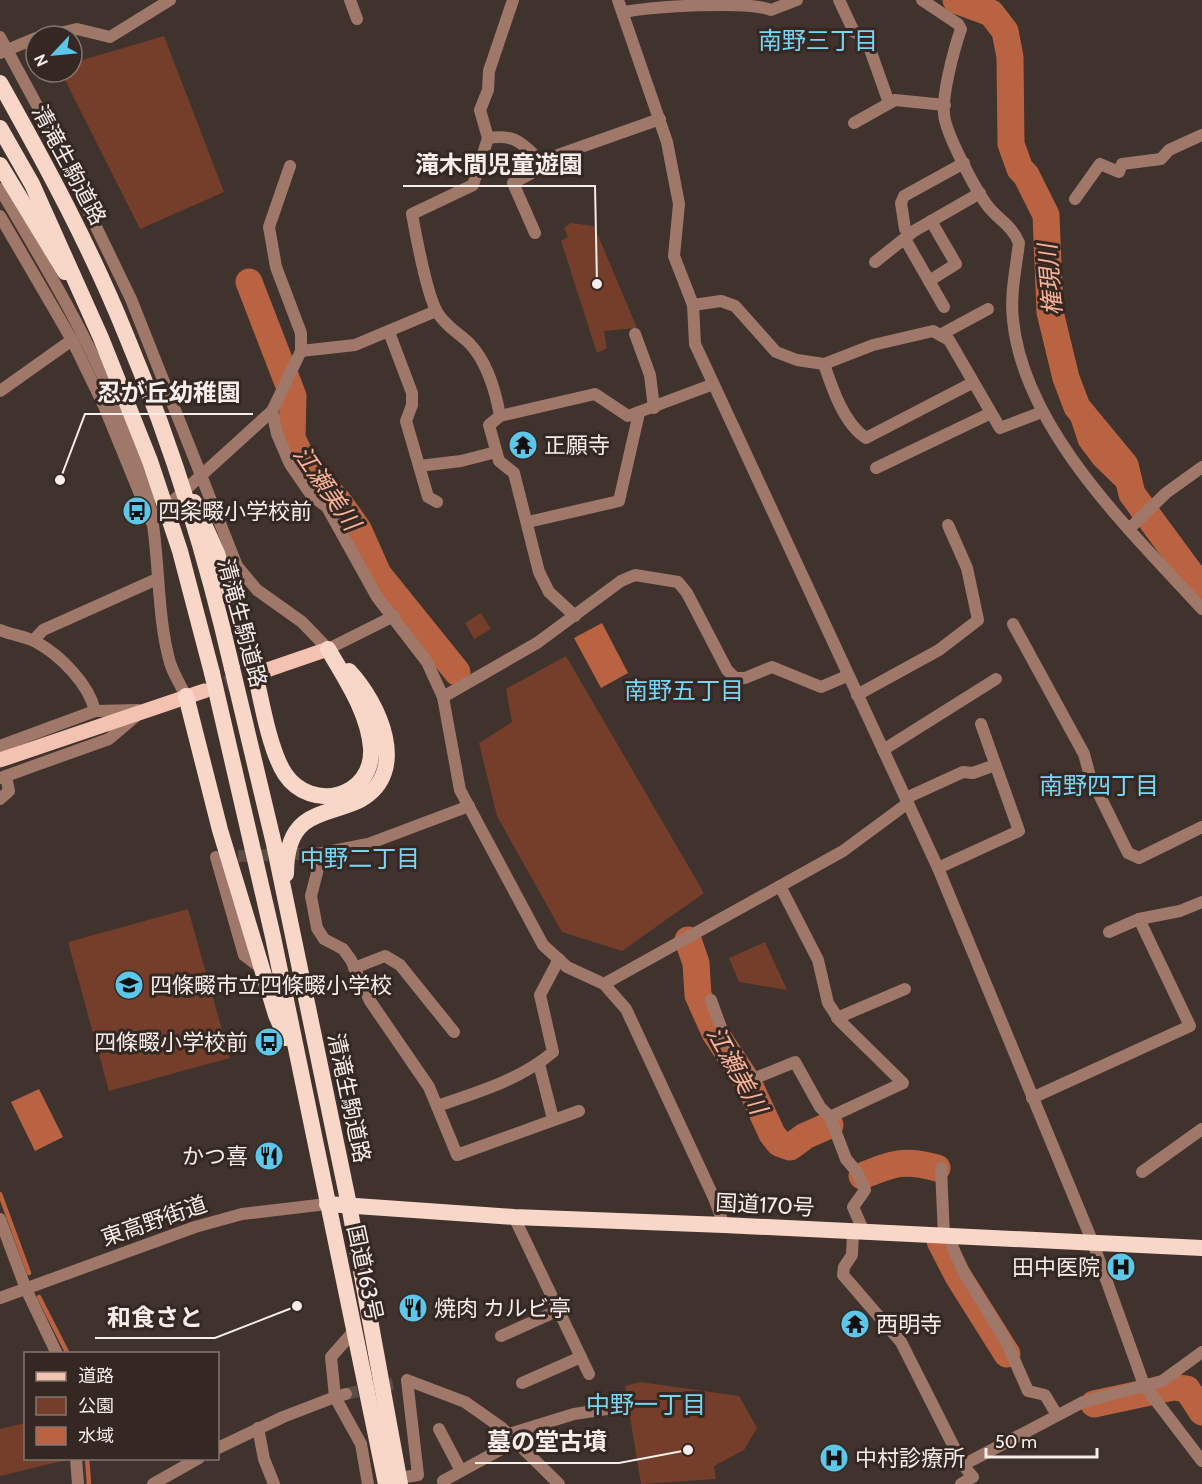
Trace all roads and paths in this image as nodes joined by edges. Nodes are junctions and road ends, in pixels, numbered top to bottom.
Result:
1 (170, 0) edge
2 (350, 0) edge
3 (513, 0) edge
4 (618, 0) edge
5 (797, 0) edge
6 (839, 0) edge
7 (922, 0) edge
8 (761, 2) edge
9 (623, 12) junction
10 (357, 19) dead end
11 (84, 31) edge
12 (0, 37) edge
13 (24, 43) edge
14 (3, 51) edge
15 (0, 83) edge
16 (889, 103) junction
17 (945, 105) junction
18 (660, 119) junction
19 (854, 123) dead end
20 (0, 128) edge
21 (1202, 135) edge
22 (488, 138) junction
23 (541, 160) junction
24 (964, 163) junction
25 (0, 165) edge
26 (290, 166) dead end
27 (0, 189) edge
28 (980, 193) junction
29 (1075, 200) dead end
30 (0, 216) edge
31 (931, 221) junction
32 (535, 233) dead end
33 (905, 234) junction
34 (875, 262) dead end
35 (929, 281) junction
36 (84, 304) junction
37 (693, 305) junction
38 (944, 307) dead end
39 (988, 309) dead end
40 (436, 311) junction
41 (389, 332) junction
42 (635, 334) dead end
43 (940, 335) junction
44 (72, 340) junction
45 (301, 351) junction
46 (824, 364) junction
47 (972, 382) junction
48 (711, 385) junction
49 (0, 391) edge
50 (654, 408) junction
51 (272, 411) junction
52 (1042, 412) junction
53 (639, 413) junction
54 (990, 413) junction
55 (500, 416) junction
56 (165, 438) junction
57 (496, 452) junction
58 (419, 466) junction
59 (1202, 467) edge
60 (876, 468) dead end
61 (200, 476) junction
62 (437, 502) dead end
63 (151, 521) junction
64 (528, 522) junction
65 (948, 525) dead end
66 (1129, 529) junction
67 (157, 579) junction
68 (1202, 609) edge
69 (394, 616) junction
70 (575, 616) junction
71 (1013, 624) dead end
72 (0, 630) edge
73 (34, 640) junction
74 (328, 649) junction
75 (258, 665) junction
76 (847, 676) junction
77 (996, 679) dead end
78 (204, 691) tunnel mouth
79 (857, 695) junction
80 (186, 696) junction
81 (443, 697) junction
82 (143, 710) junction
83 (95, 711) junction
84 (981, 724) dead end
85 (0, 746) edge
86 (883, 750) junction
87 (0, 760) edge
88 (995, 765) junction
89 (3, 777) edge
90 (0, 799) edge
91 (907, 801) junction
92 (469, 806) junction
93 (1202, 827) edge
94 (216, 857) dead end
95 (938, 868) junction
96 (780, 886) junction
97 (1201, 906) edge
98 (286, 907) junction
99 (1139, 919) junction
100 (1109, 933) dead end
101 (559, 959) junction
102 (261, 968) junction
103 (354, 968) junction
104 (604, 984) junction
105 (905, 989) dead end
106 (711, 1000) dead end
107 (837, 1018) junction
108 (454, 1032) dead end
109 (539, 1064) junction
110 (300, 1072) junction
111 (1032, 1098) junction
112 (437, 1106) junction
113 (579, 1111) dead end
114 (830, 1118) junction
115 (553, 1119) junction
116 (1202, 1129) edge
117 (941, 1168) dead end
118 (1142, 1172) dead end
119 (327, 1204) junction
120 (349, 1205) junction
121 (514, 1217) junction
122 (0, 1219) edge
123 (723, 1225) junction
124 (859, 1232) junction
125 (946, 1236) junction
126 (1094, 1243) junction
127 (1202, 1248) edge
128 (26, 1289) junction
129 (0, 1298) edge
130 (559, 1310) junction
131 (354, 1331) junction
132 (501, 1336) dead end
133 (57, 1352) edge
134 (1202, 1352) edge
135 (581, 1357) junction
136 (589, 1374) dead end
137 (522, 1383) dead end
138 (1144, 1385) junction
139 (341, 1395) junction
140 (626, 1406) dead end
141 (1057, 1415) junction
142 (258, 1428) junction
143 (439, 1429) dead end
144 (513, 1438) junction
145 (219, 1448) edge
146 (76, 1460) edge
147 (195, 1460) edge
148 (1202, 1461) edge
149 (963, 1464) junction
150 (461, 1471) junction
151 (418, 1479) edge
152 (977, 1480) edge
153 (443, 1481) dead end
154 (395, 1482) edge
155 (78, 1484) edge
156 (153, 1484) edge
157 (274, 1484) edge
158 (368, 1484) edge
159 (559, 1484) edge
160 (961, 1484) edge

1 - 11 street
2 - 10 street
3 - 22 street
4 - 9 street
5 - 8 street
6 - 16 street
7 - 17 street
8 - 9 street
9 - 18 street
12 - 14 street
13 - 14 street
14 - 61 street
15 - 56 highway, 清滝生駒道路, bridge
16 - 17 street
16 - 19 street
17 - 24 street
18 - 23 street
18 - 37 street
20 - 36 highway, 清滝生駒道路, bridge
21 - 29 street
22 - 23 street
22 - 40 street
23 - 32 street
24 - 28 street
24 - 33 street
25 - 36 highway, bridge
26 - 45 street
27 - 63 street
28 - 31 street
28 - 52 street
30 - 44 street
31 - 33 street
31 - 35 street
33 - 34 street
33 - 35 street
35 - 38 street
36 - 110 highway, 清滝生駒道路, bridge
37 - 46 street
37 - 48 street
39 - 43 street
40 - 41 street
40 - 55 street
41 - 45 street
41 - 58 street
42 - 50 street
43 - 46 street
43 - 47 street
44 - 49 street
44 - 63 street
45 - 51 street
46 - 47 street
47 - 54 street
48 - 50 street
48 - 76 street
50 - 53 street
51 - 61 street
51 - 69 street
52 - 54 street
52 - 66 street
53 - 55 street
53 - 64 street
54 - 60 street
55 - 57 street
56 - 75 highway, bridge
56 - 98 highway, 清滝生駒道路, bridge
57 - 58 street
57 - 64 street
58 - 62 street
59 - 66 street
61 - 63 street
61 - 74 street
63 - 67 street
64 - 70 street
65 - 79 street
66 - 68 street
67 - 73 street
67 - 80 street
69 - 74 street
69 - 81 street
70 - 76 street
70 - 81 street
71 - 93 street
72 - 73 street
73 - 83 street
74 - 75 main road
74 - 75 highway
74 - 98 highway
76 - 79 street
77 - 86 street
78 - 80 main road
79 - 86 street
80 - 82 main road
80 - 102 highway
81 - 92 street
82 - 83 street
82 - 87 main road
82 - 89 street
83 - 85 street
84 - 88 street
86 - 91 street
88 - 91 street
88 - 95 street
89 - 90 street
91 - 95 street
91 - 96 street
92 - 101 street
92 - 103 street
94 - 102 street
95 - 111 street
96 - 104 street
96 - 107 street
97 - 99 street
98 - 120 highway, 清滝生駒道路
99 - 100 street
99 - 111 street
101 - 104 street
101 - 109 street
102 - 110 highway
103 - 108 street
103 - 112 street
104 - 123 street
105 - 107 street
106 - 114 street
107 - 114 street
109 - 112 street
109 - 115 street
110 - 119 highway, 国道163号
111 - 126 street
112 - 115 street
113 - 115 street
114 - 124 street
116 - 118 street
117 - 125 street
119 - 120 highway, 国道170号
119 - 128 street, 東高野街道
119 - 131 highway, 国道163号
120 - 121 highway, 国道170号
120 - 154 highway, 国道163号
121 - 123 highway, 国道170号
121 - 130 street
122 - 128 street
123 - 124 highway, 国道170号
124 - 125 highway, 国道170号
124 - 149 street
125 - 126 highway, 国道170号
125 - 141 street
126 - 127 highway, 国道170号
126 - 138 street
128 - 129 street, 東高野街道
128 - 133 street
130 - 132 street
130 - 135 street
131 - 139 street
131 - 154 highway, 国道163号
134 - 138 street
135 - 136 street
135 - 137 street
138 - 141 street
138 - 148 street
139 - 142 street
139 - 158 street
140 - 144 street
141 - 149 street
142 - 145 street
142 - 157 street
143 - 150 street
144 - 150 street
144 - 151 street
144 - 159 street
146 - 155 street
147 - 156 street
149 - 152 street
150 - 153 street
151 - 154 street
152 - 160 street

